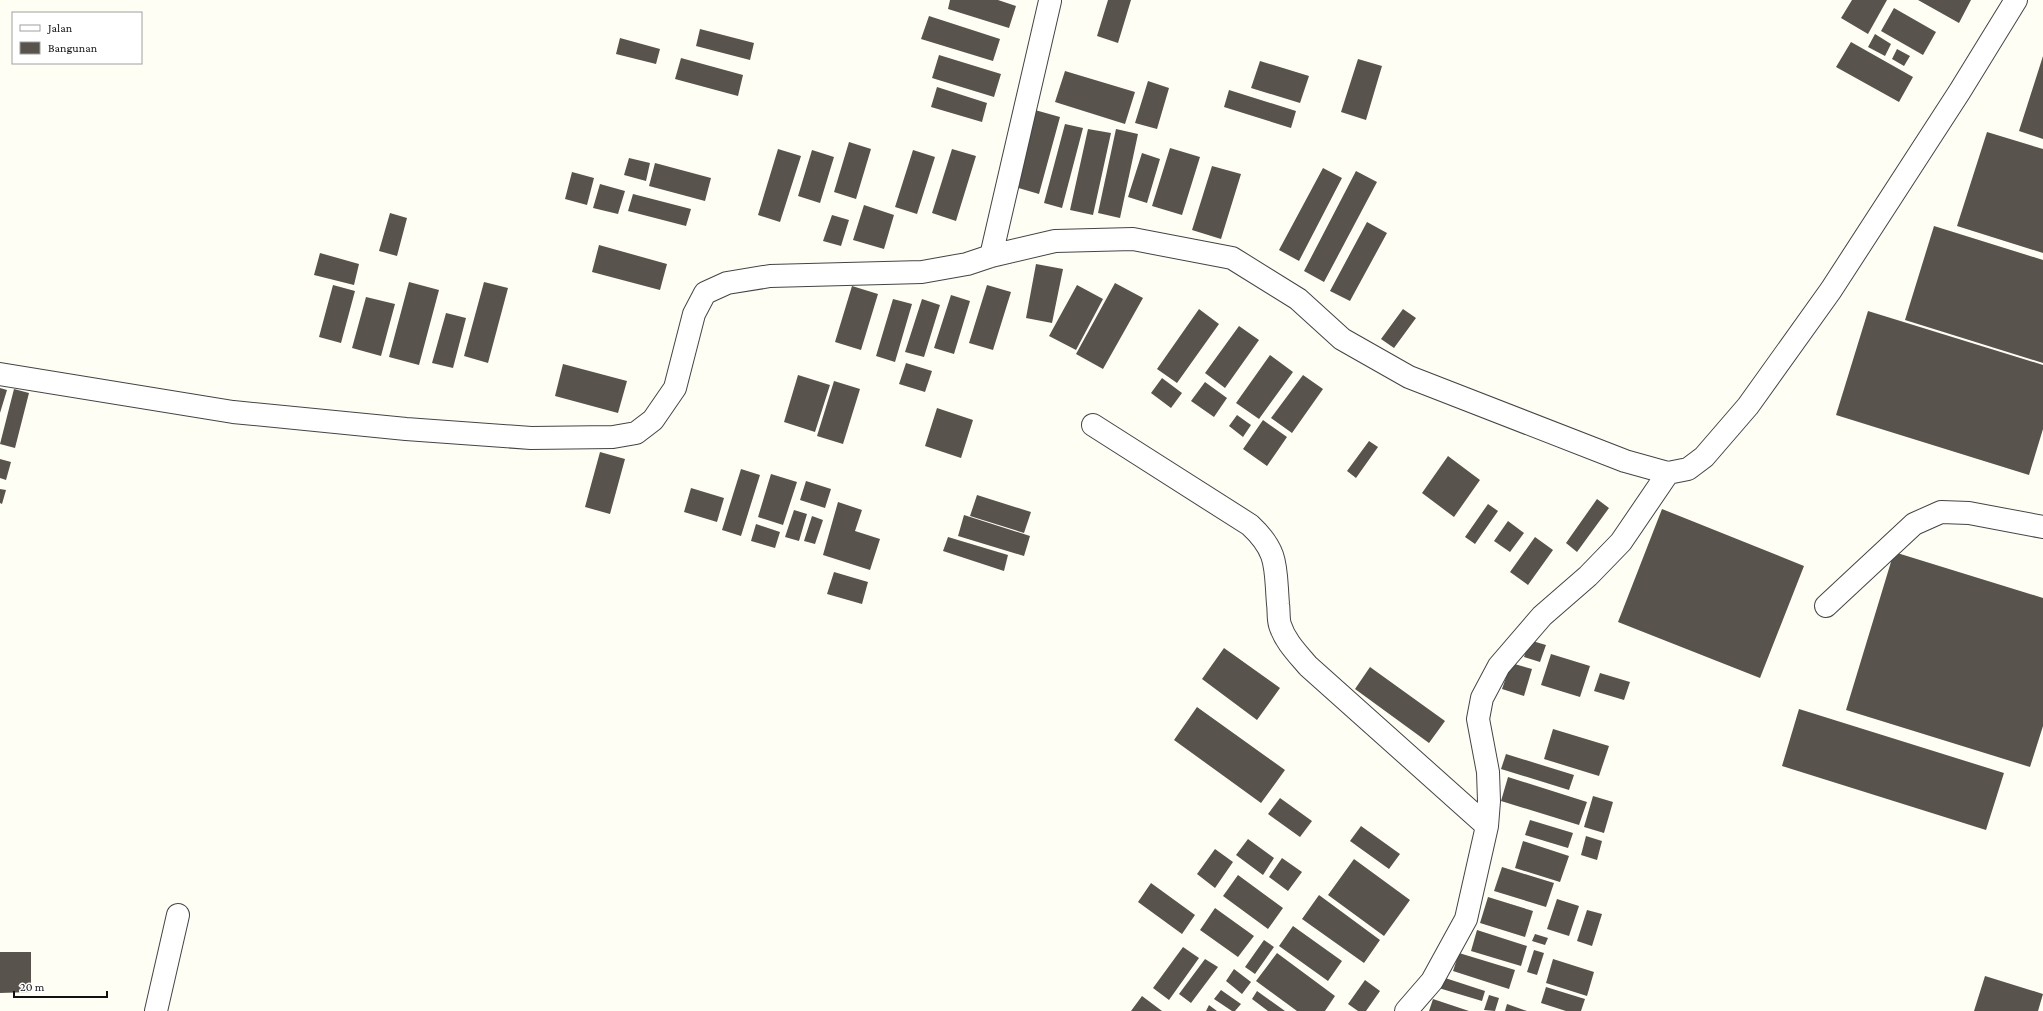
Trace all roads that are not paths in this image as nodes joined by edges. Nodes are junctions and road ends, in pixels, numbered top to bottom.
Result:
1 (2016, 0) edge
2 (1050, 1) dead end
3 (991, 256) junction
4 (0, 374) edge
5 (1093, 425) dead end
6 (1668, 473) junction
7 (2043, 527) edge
8 (1826, 606) dead end
9 (1486, 826) junction
10 (178, 915) dead end
11 (156, 1011) edge
12 (1406, 1011) edge

1 - 6 street
2 - 3 street
3 - 4 street
3 - 6 street
5 - 9 street
6 - 9 street
7 - 8 street
9 - 12 street
10 - 11 street

